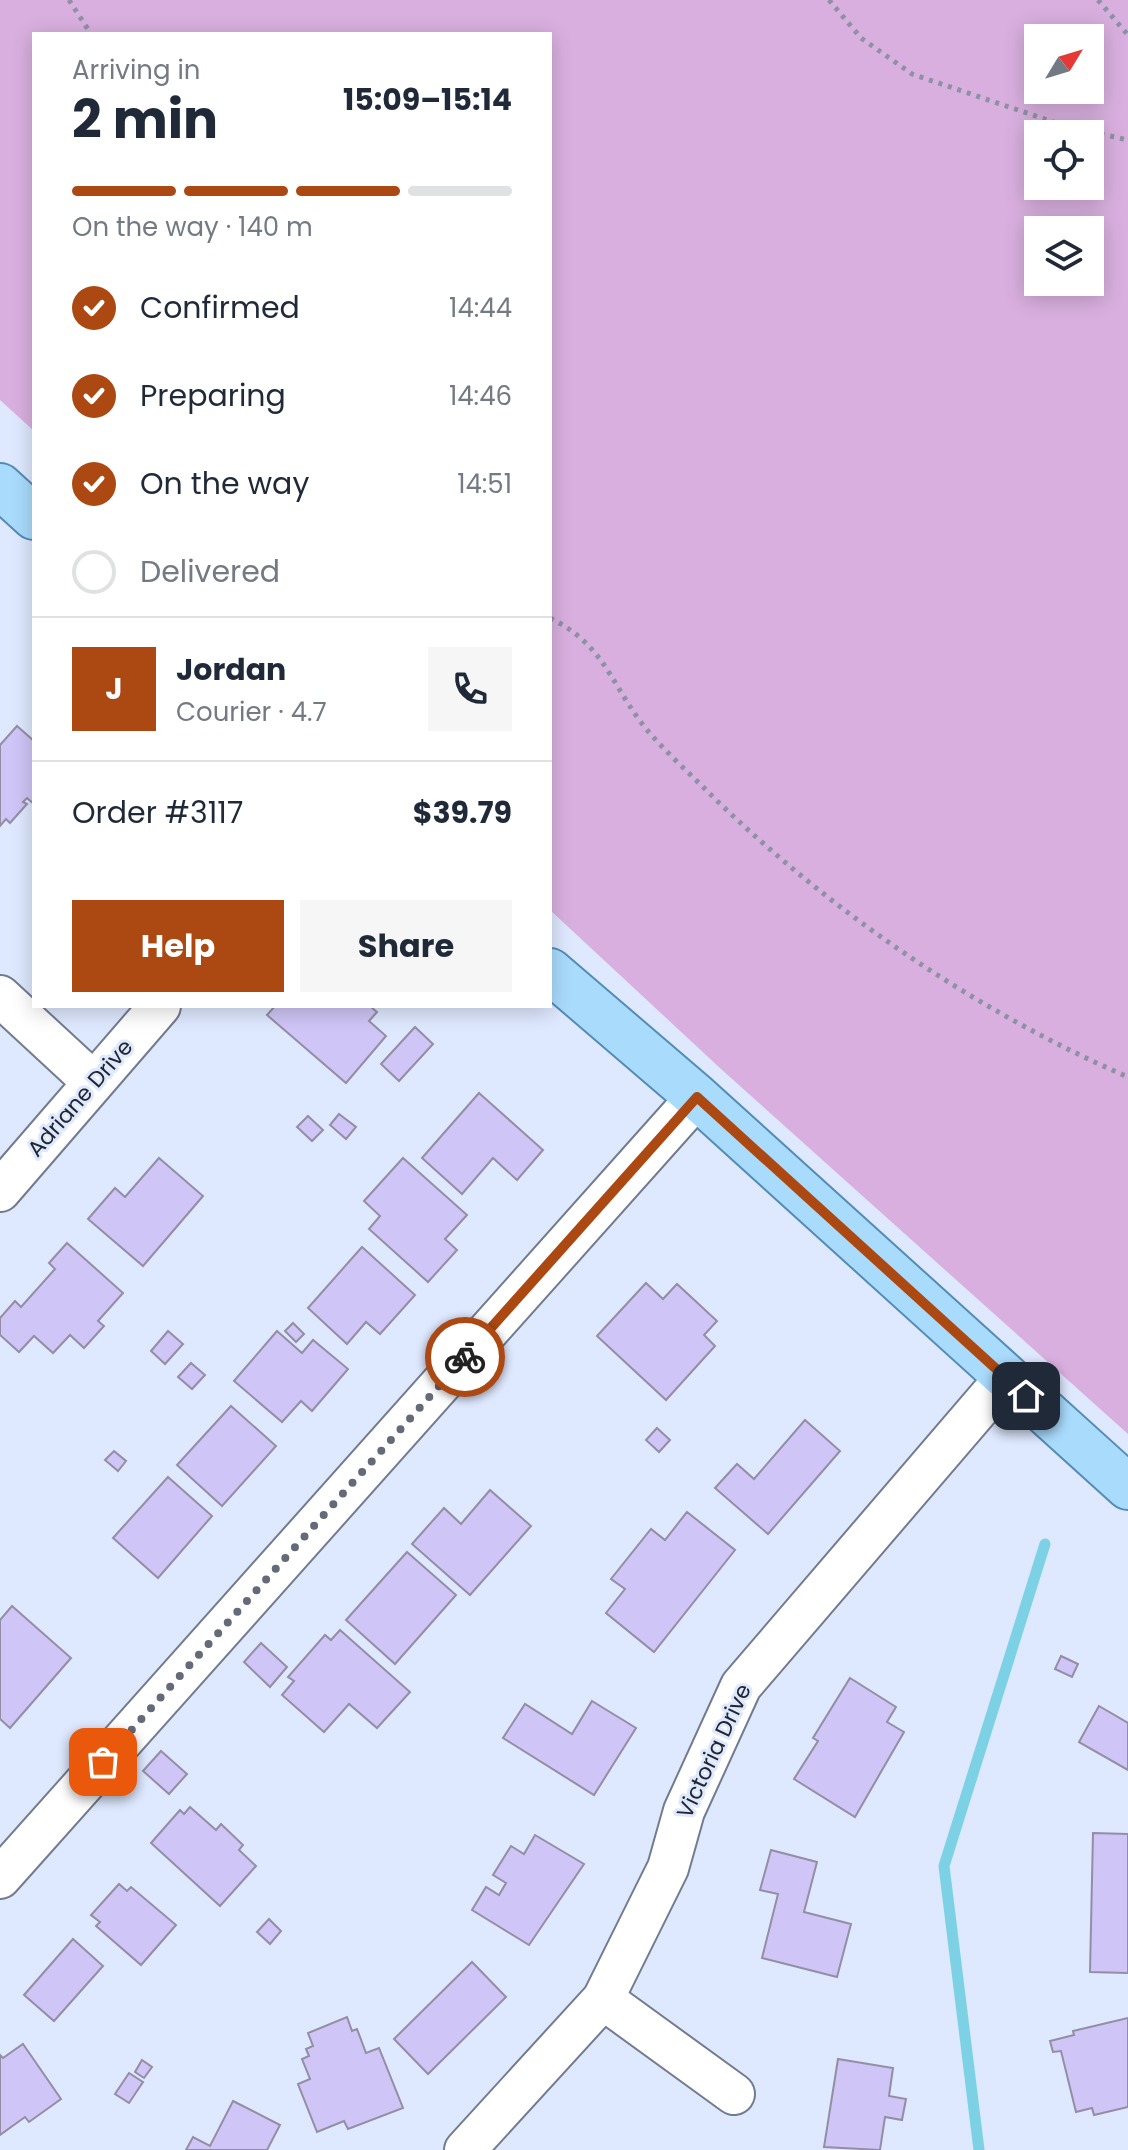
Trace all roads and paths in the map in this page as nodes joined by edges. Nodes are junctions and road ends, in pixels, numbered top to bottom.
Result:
1 (69, 0) edge
2 (829, 0) edge
3 (1098, 0) edge
4 (90, 32) edge
5 (1128, 35) edge
6 (1128, 140) edge
7 (0, 486) edge
8 (32, 515) edge
9 (552, 619) edge
10 (552, 973) edge
11 (0, 996) edge
12 (158, 1008) edge
13 (1128, 1077) edge
14 (93, 1082) junction
15 (697, 1097) junction
16 (0, 1191) edge
17 (1006, 1377) junction
18 (1128, 1487) edge
19 (0, 1878) edge
20 (603, 1999) junction
21 (734, 2094) dead end
22 (465, 2150) edge

1 - 4 path
2 - 6 path
3 - 5 path
7 - 8 main road
9 - 13 path
10 - 15 main road
11 - 14 street
12 - 14 street, Adriane Drive
14 - 16 street, Adriane Drive
15 - 17 main road
15 - 19 street
17 - 18 main road
17 - 20 street, Victoria Drive
20 - 21 street
20 - 22 street, Victoria Drive

